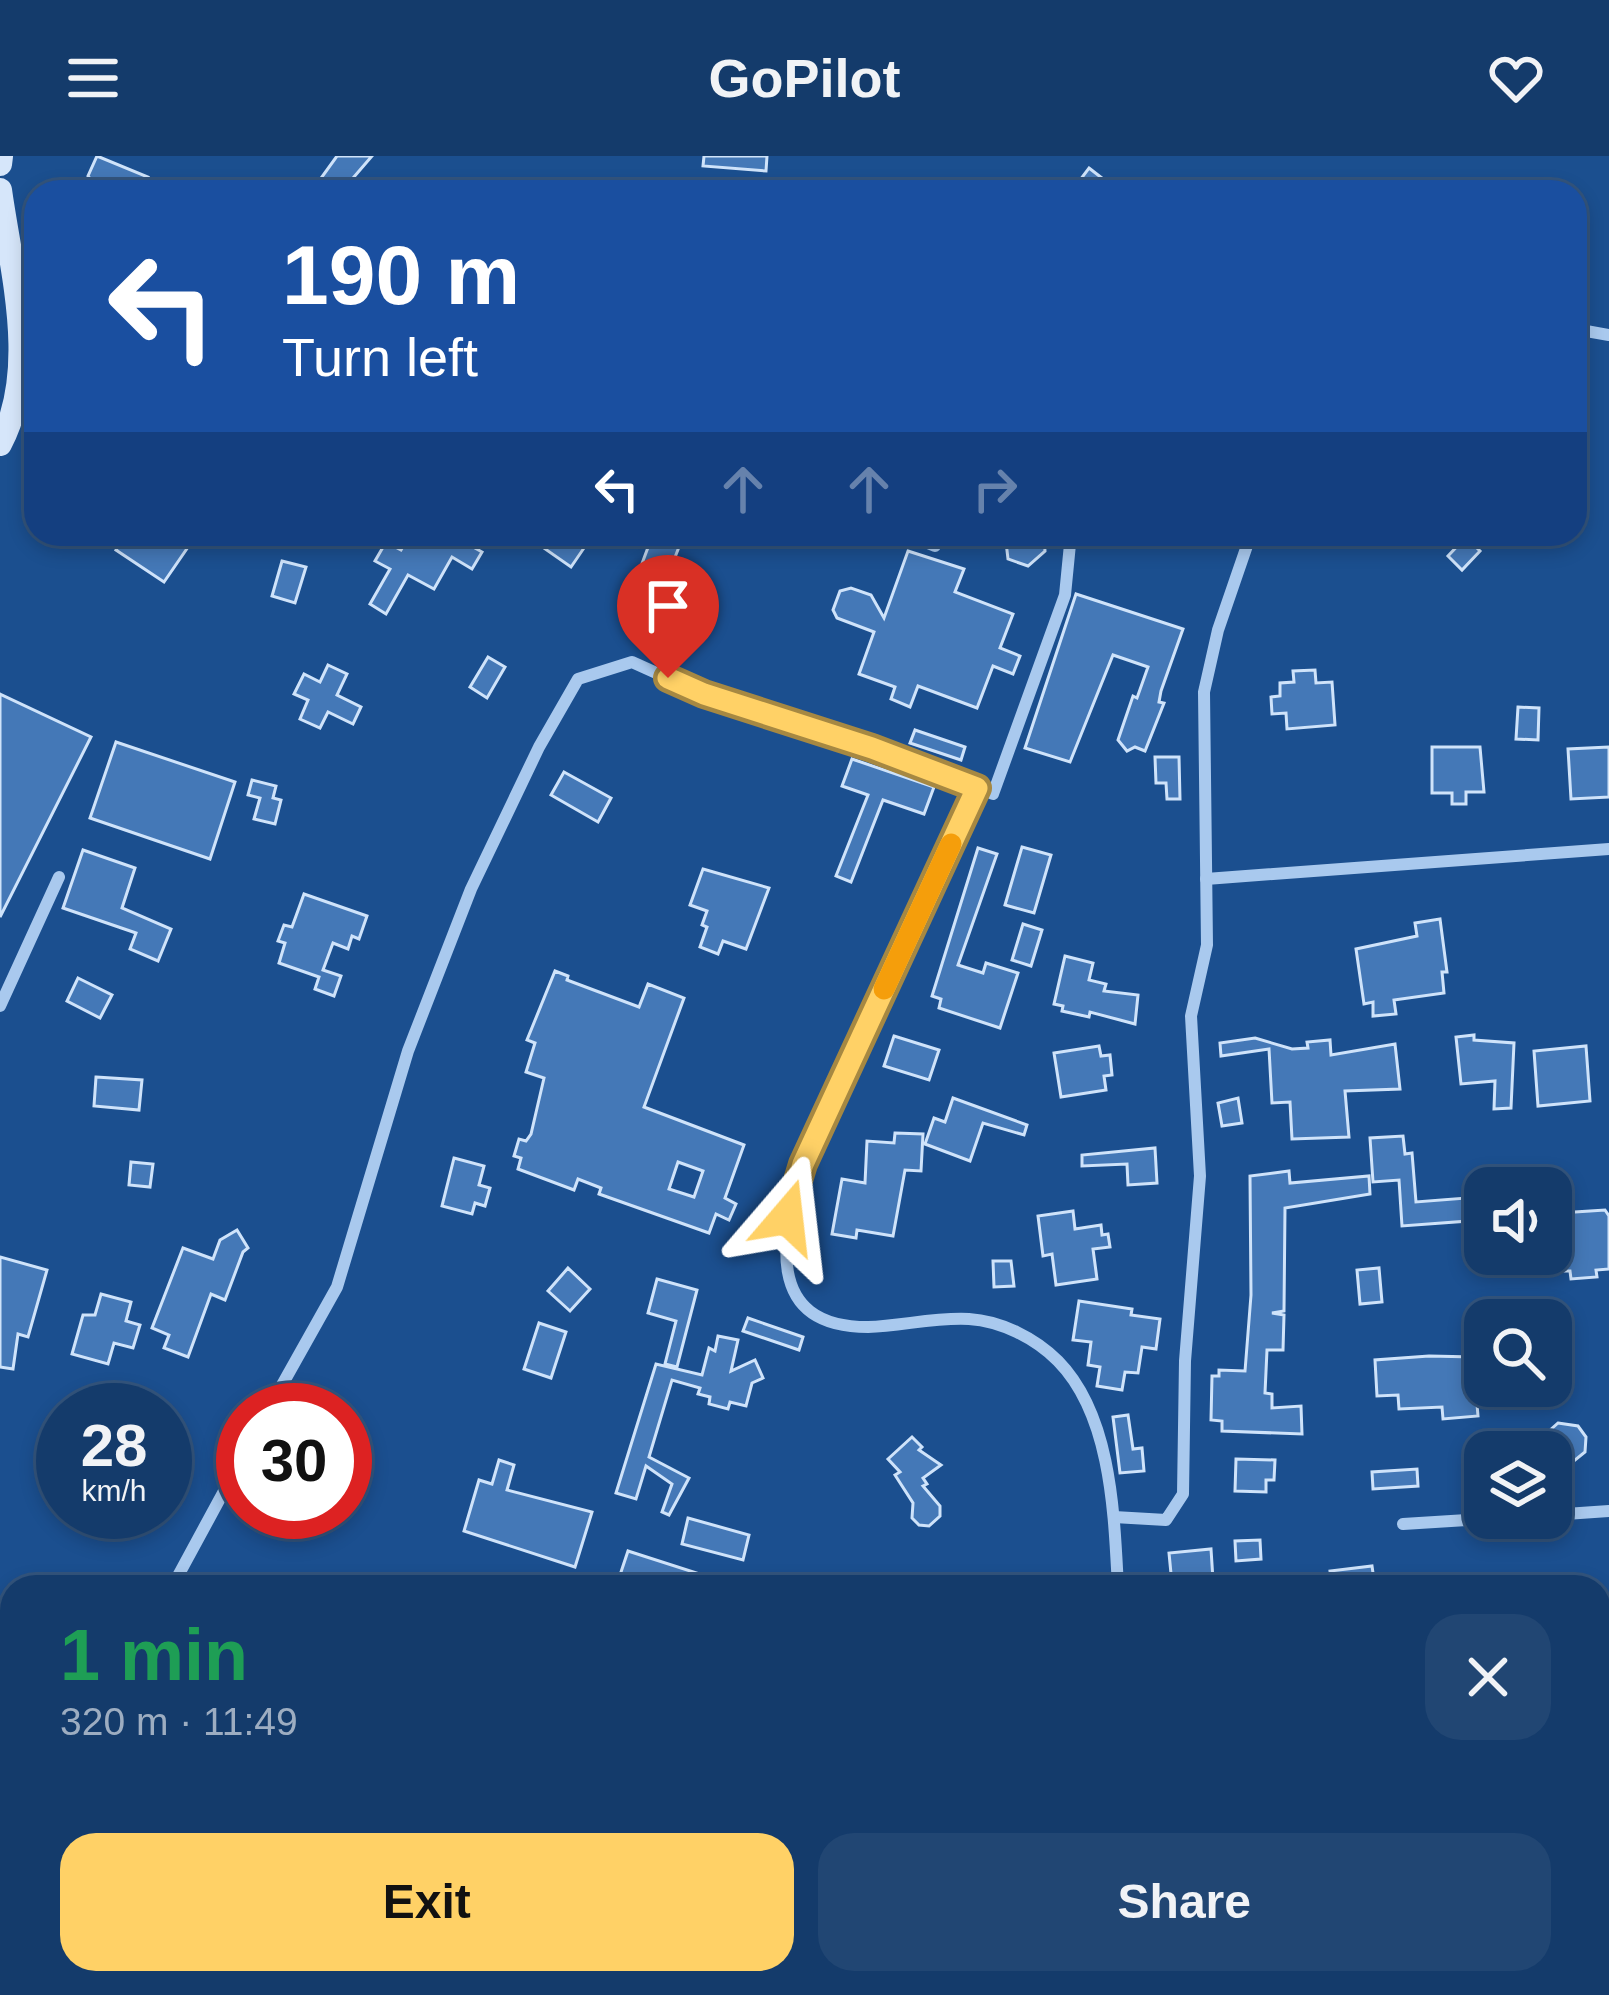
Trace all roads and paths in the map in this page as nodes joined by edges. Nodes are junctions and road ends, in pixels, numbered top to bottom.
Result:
1 (0, 190) edge
2 (0, 444) edge
3 (1071, 546) edge
4 (1247, 546) edge
5 (977, 788) junction
6 (1609, 849) edge
7 (59, 877) dead end
8 (1206, 879) junction
9 (0, 1006) edge
10 (283, 1383) edge
11 (216, 1506) edge
12 (1609, 1511) edge
13 (1572, 1514) edge
14 (1114, 1517) junction
15 (1464, 1520) edge
16 (1403, 1524) dead end
17 (179, 1575) edge
18 (1117, 1575) edge

1 - 2 street
3 - 5 street
4 - 8 street
5 - 10 street
5 - 14 street
6 - 8 street
7 - 9 street
8 - 14 street
11 - 17 street
12 - 13 street
14 - 18 street
15 - 16 street

